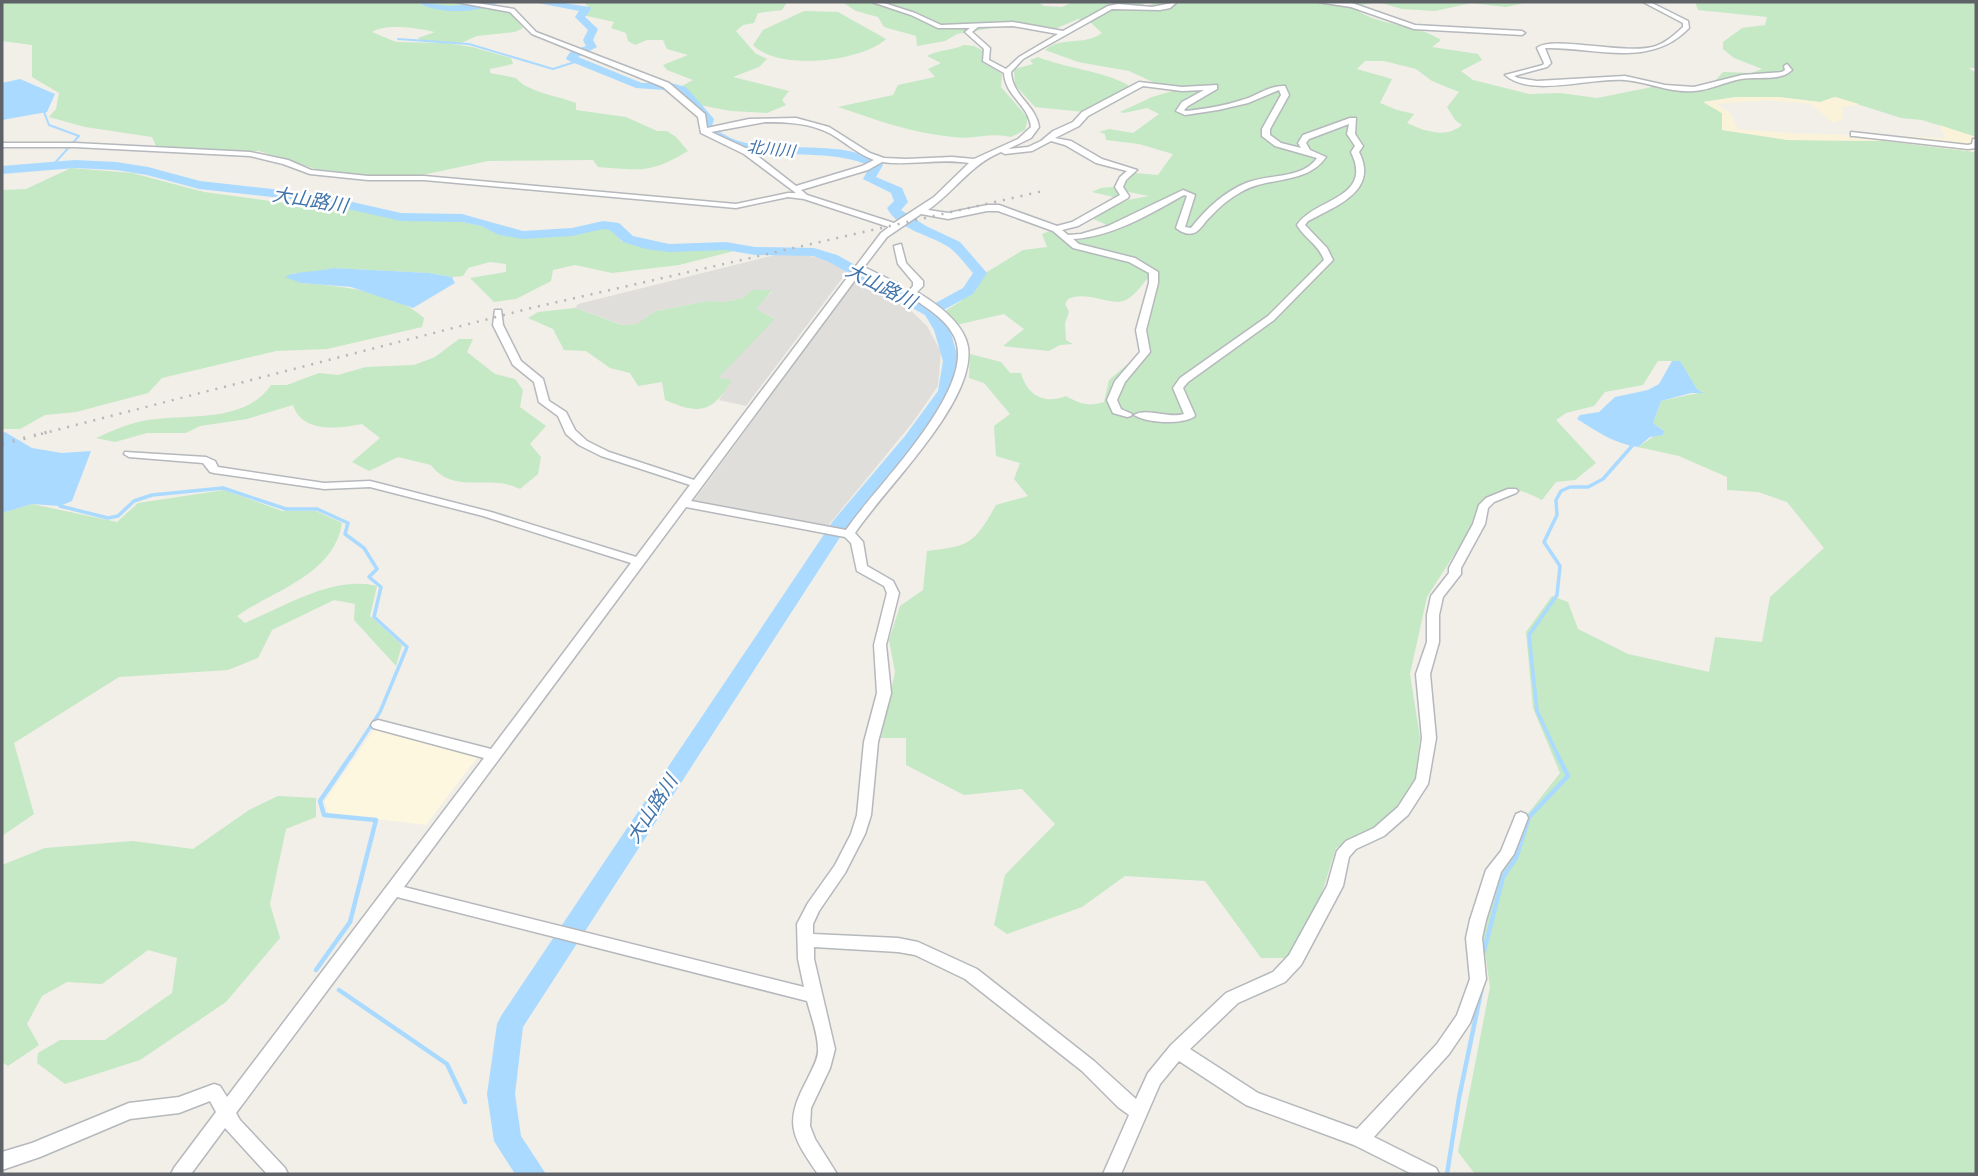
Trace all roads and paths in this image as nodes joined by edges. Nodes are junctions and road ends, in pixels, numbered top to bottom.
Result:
1 (459, 2) edge
2 (875, 2) edge
3 (1174, 2) edge
4 (1321, 2) edge
5 (1646, 2) edge
6 (975, 27) junction
7 (1061, 33) junction
8 (1522, 33) dead end
9 (1787, 66) dead end
10 (1007, 72) junction
11 (708, 130) junction
12 (1033, 131) junction
13 (1854, 134) dead end
14 (1053, 136) junction
15 (1976, 141) edge
16 (2, 145) edge
17 (71, 145) joint
18 (1306, 150) junction
19 (998, 151) junction
20 (876, 161) junction
21 (975, 162) junction
22 (966, 170) junction
23 (982, 171) dead end
24 (795, 189) junction
25 (805, 197) junction
26 (907, 218) junction
27 (1056, 229) junction
28 (1069, 237) junction
29 (898, 246) dead end
30 (859, 268) junction
31 (894, 285) dead end
32 (498, 312) dead end
33 (1126, 414) dead end
34 (1139, 415) dead end
35 (130, 454) dead end
36 (697, 484) junction
37 (1512, 491) dead end
38 (683, 503) junction
39 (846, 534) junction
40 (639, 562) junction
41 (378, 724) dead end
42 (494, 755) junction
43 (1521, 818) dead end
44 (393, 890) junction
45 (804, 940) junction
46 (813, 993) junction
47 (1177, 1050) junction
48 (227, 1111) junction
49 (1139, 1111) junction
50 (1360, 1139) junction
51 (2, 1161) edge
52 (180, 1174) edge
53 (279, 1174) edge
54 (828, 1174) edge
55 (1112, 1174) edge
56 (1430, 1174) edge

1 - 11 street
2 - 6 street
3 - 7 street
4 - 8 street
5 - 9 street
6 - 7 street
6 - 10 street
7 - 10 street
10 - 12 street
11 - 20 street
11 - 24 street
12 - 14 street
12 - 19 street
13 - 15 street
14 - 18 street
14 - 19 street
14 - 27 street
16 - 17 street
17 - 25 street
18 - 28 street
18 - 34 street
19 - 21 street
20 - 21 street
20 - 24 street
21 - 22 street
22 - 23 street
22 - 26 street
24 - 25 street
25 - 26 street
26 - 27 street
26 - 30 street
27 - 28 street
28 - 33 street
29 - 39 street
30 - 31 street
30 - 36 street
32 - 36 street
35 - 40 street
36 - 38 street
37 - 47 street
38 - 39 street
38 - 40 street
39 - 45 street
40 - 42 street
41 - 42 street
42 - 44 street
43 - 50 street
44 - 46 street
44 - 48 street
45 - 46 street
45 - 49 street
46 - 54 street
47 - 49 street
47 - 50 street
48 - 51 street
48 - 52 street
48 - 53 street
49 - 55 street
50 - 56 street

